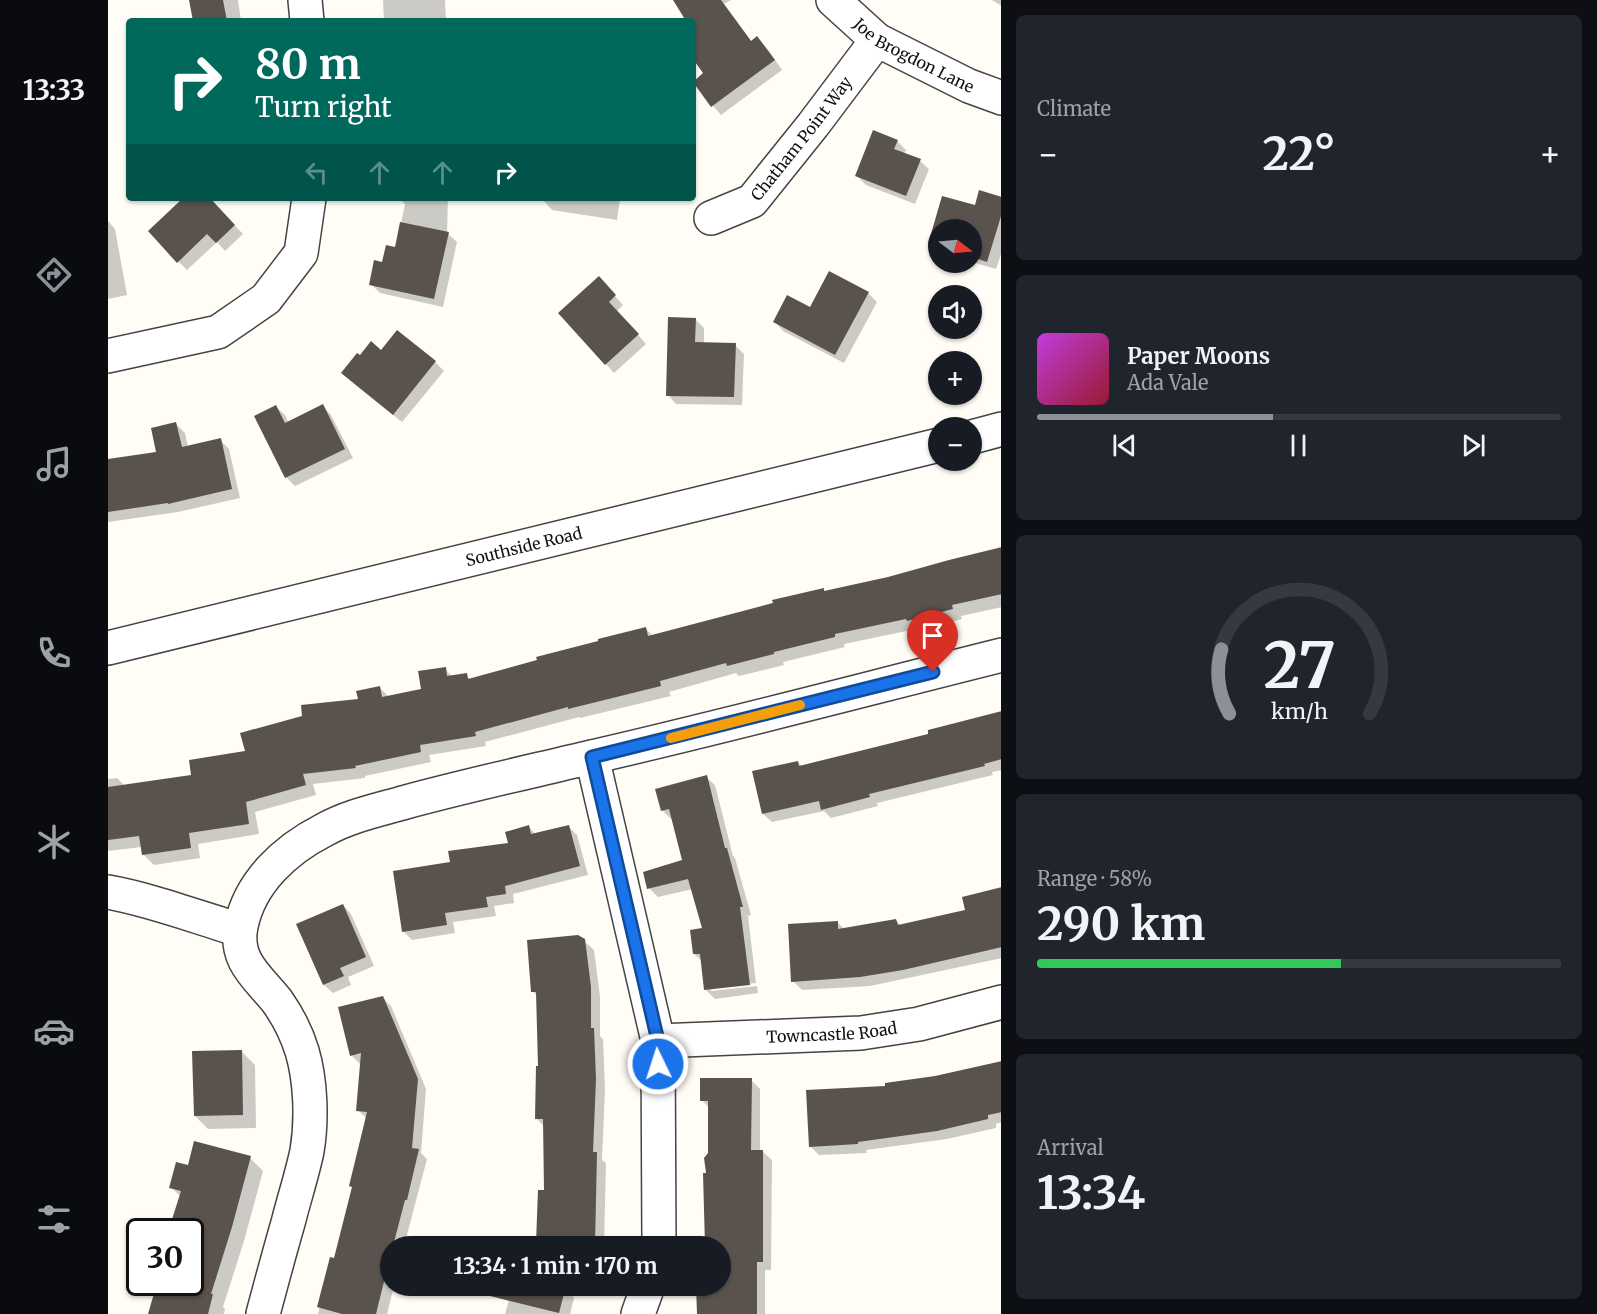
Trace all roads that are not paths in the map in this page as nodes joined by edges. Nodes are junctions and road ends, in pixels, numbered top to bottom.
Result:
1 (305, 0) edge
2 (833, 0) edge
3 (307, 18) edge
4 (877, 40) junction
5 (1001, 98) edge
6 (309, 201) edge
7 (711, 218) dead end
8 (108, 356) edge
9 (1001, 429) edge
10 (982, 434) edge
11 (928, 448) edge
12 (108, 648) edge
13 (1001, 655) edge
14 (592, 757) junction
15 (108, 892) edge
16 (240, 930) junction
17 (1001, 1002) edge
18 (658, 1041) junction
19 (659, 1236) edge
20 (644, 1296) edge
21 (263, 1314) edge
22 (638, 1314) edge

1 - 3 street
2 - 4 street, Joe Brogdon Lane
4 - 5 street, Joe Brogdon Lane
4 - 7 street, Chatham Point Way
6 - 8 street
9 - 10 street
11 - 12 street, Southside Road
13 - 14 street
14 - 16 street
14 - 18 street
15 - 16 street
16 - 21 street
17 - 18 street, Towncastle Road
18 - 19 street
20 - 22 street

